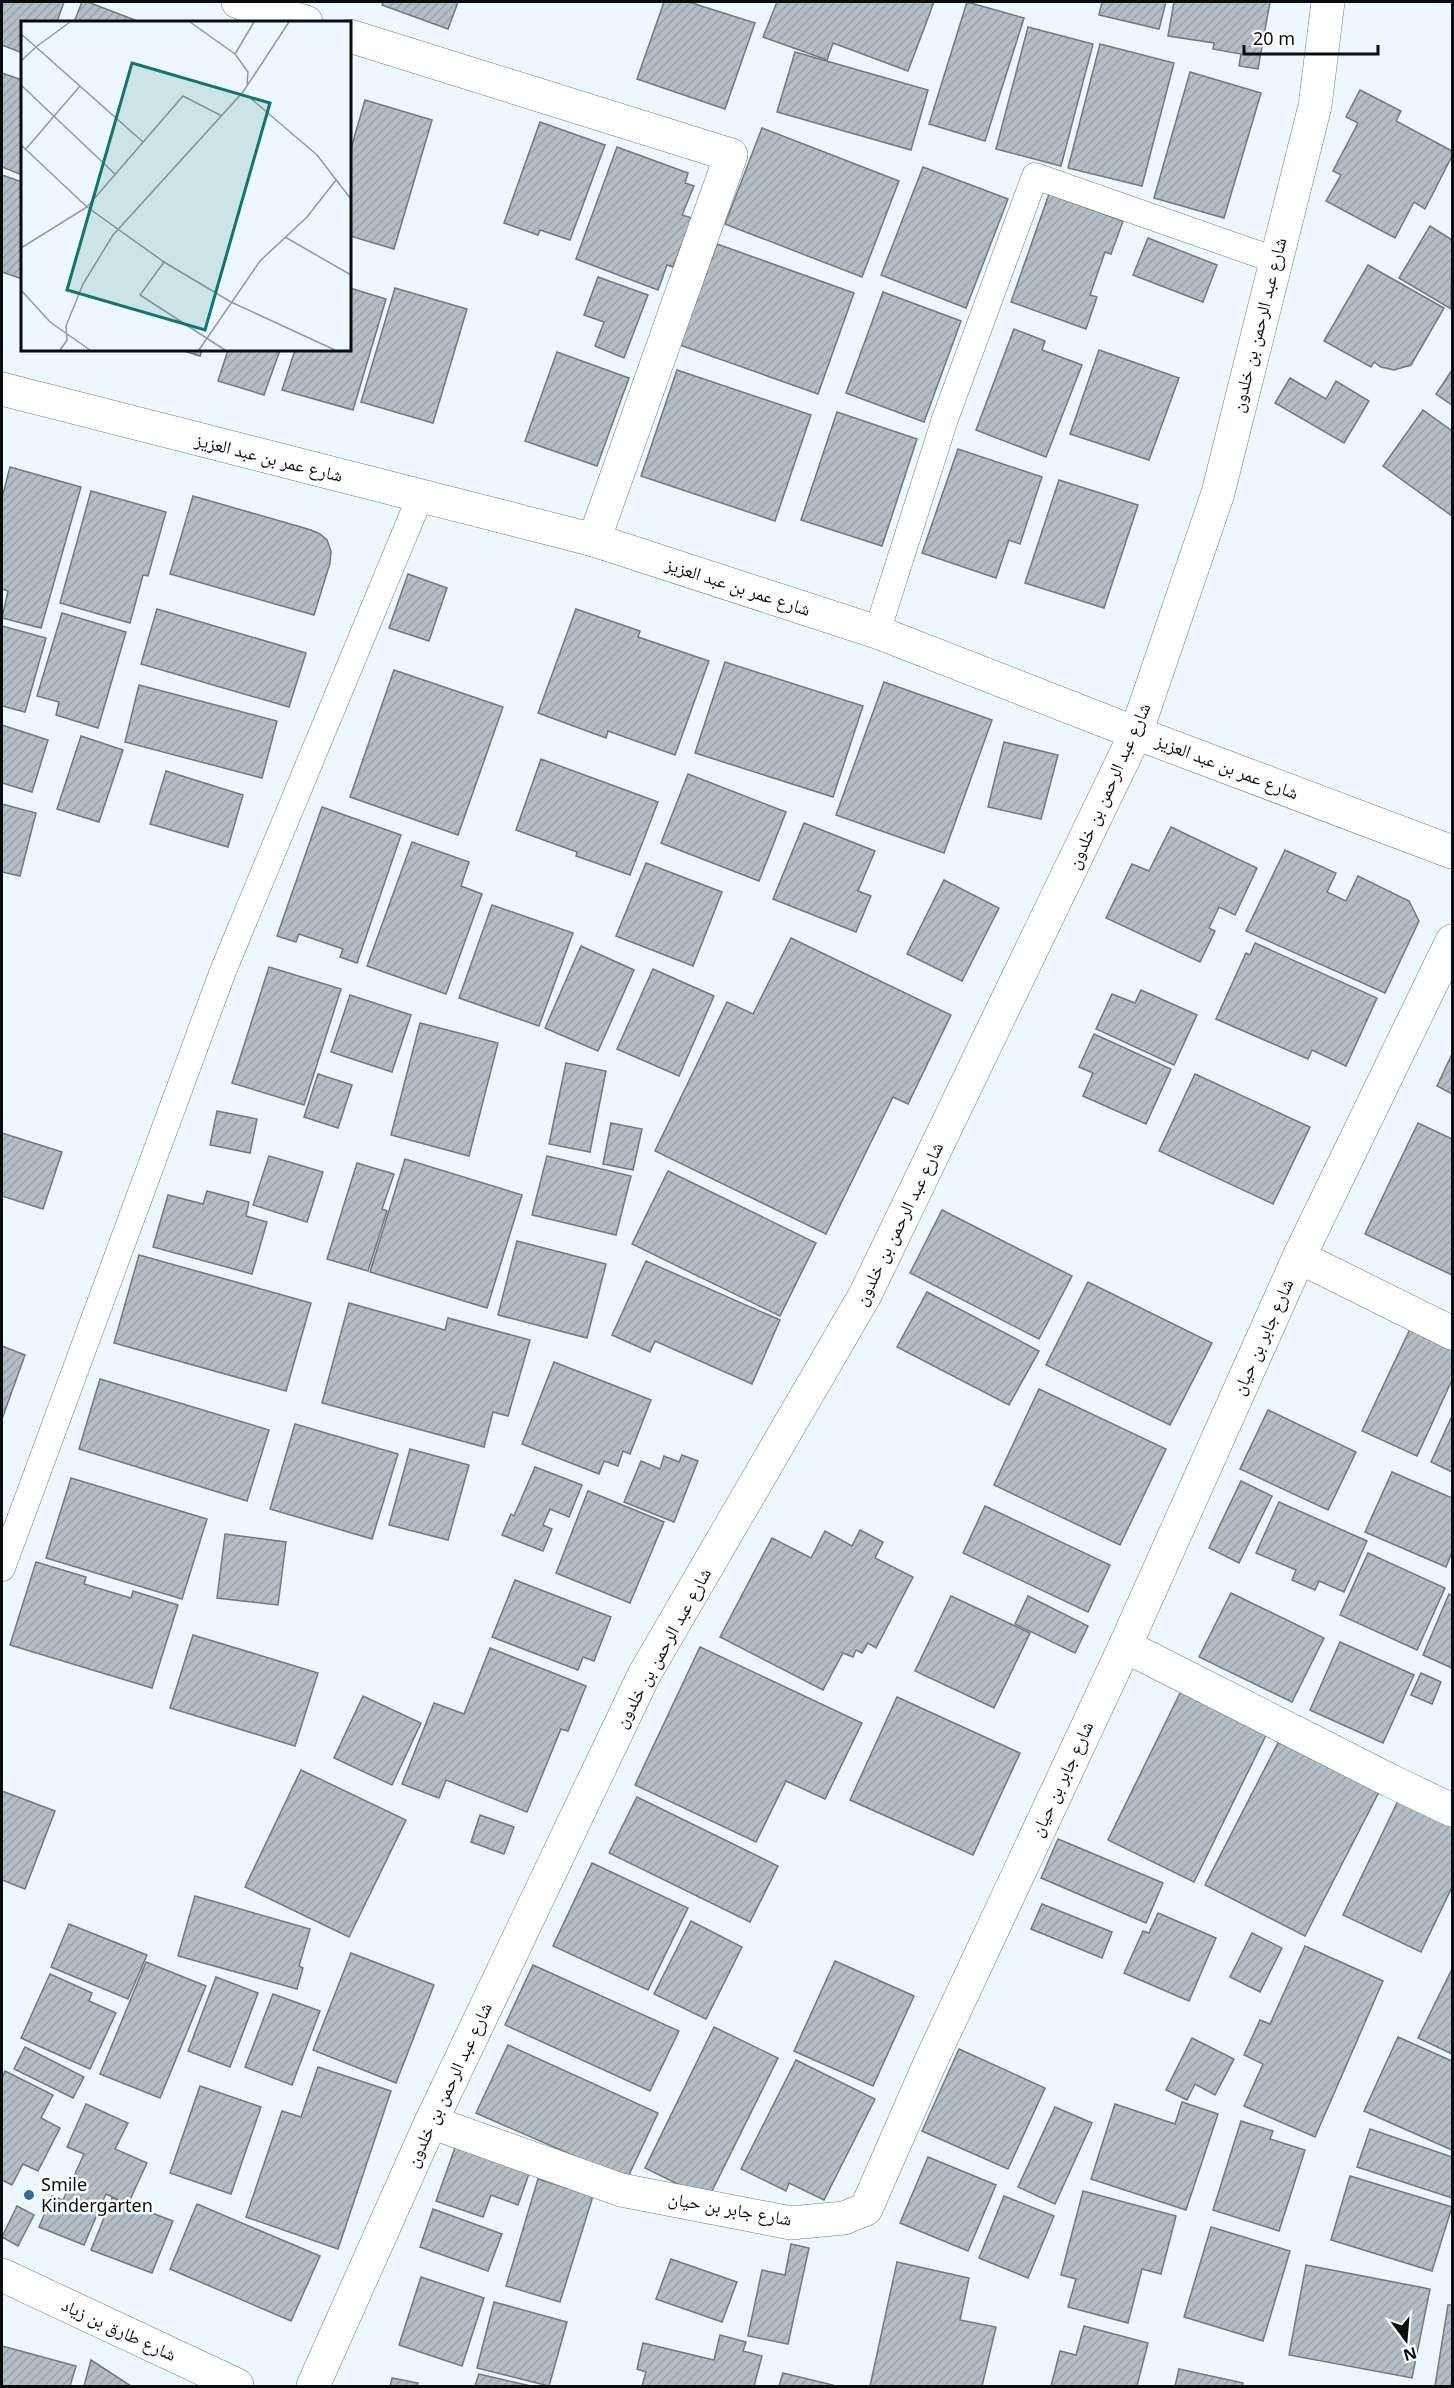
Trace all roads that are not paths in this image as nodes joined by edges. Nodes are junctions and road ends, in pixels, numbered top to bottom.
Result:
1 (238, 2) edge
2 (1328, 2) edge
3 (303, 21) edge
4 (351, 36) edge
5 (1275, 260) junction
6 (2, 388) edge
7 (420, 497) junction
8 (594, 540) junction
9 (877, 632) junction
10 (1137, 733) junction
11 (1452, 852) edge
12 (1452, 941) edge
13 (1299, 1257) junction
14 (1452, 1333) edge
15 (2, 1568) edge
16 (1125, 1646) junction
17 (1452, 1810) edge
18 (431, 2122) junction
19 (2, 2275) edge
20 (237, 2385) edge
21 (313, 2386) edge

1 - 3 street
2 - 5 street, شارع عبد الرحمن بن خلدون
4 - 8 street
5 - 9 lane
5 - 10 street, شارع عبد الرحمن بن خلدون
6 - 7 street, شارع عمر بن عبد العزيز
7 - 8 street, شارع عمر بن عبد العزيز
7 - 15 lane
8 - 9 street, شارع عمر بن عبد العزيز
9 - 10 street, شارع عمر بن عبد العزيز
10 - 11 street, شارع عمر بن عبد العزيز
10 - 18 street, شارع عبد الرحمن بن خلدون
12 - 13 street, شارع جابر بن حيان
13 - 14 street
13 - 16 street, شارع جابر بن حيان
16 - 17 street
16 - 18 street, شارع جابر بن حيان
18 - 21 street, شارع عبد الرحمن بن خلدون
19 - 20 street, شارع طارق بن زياد

